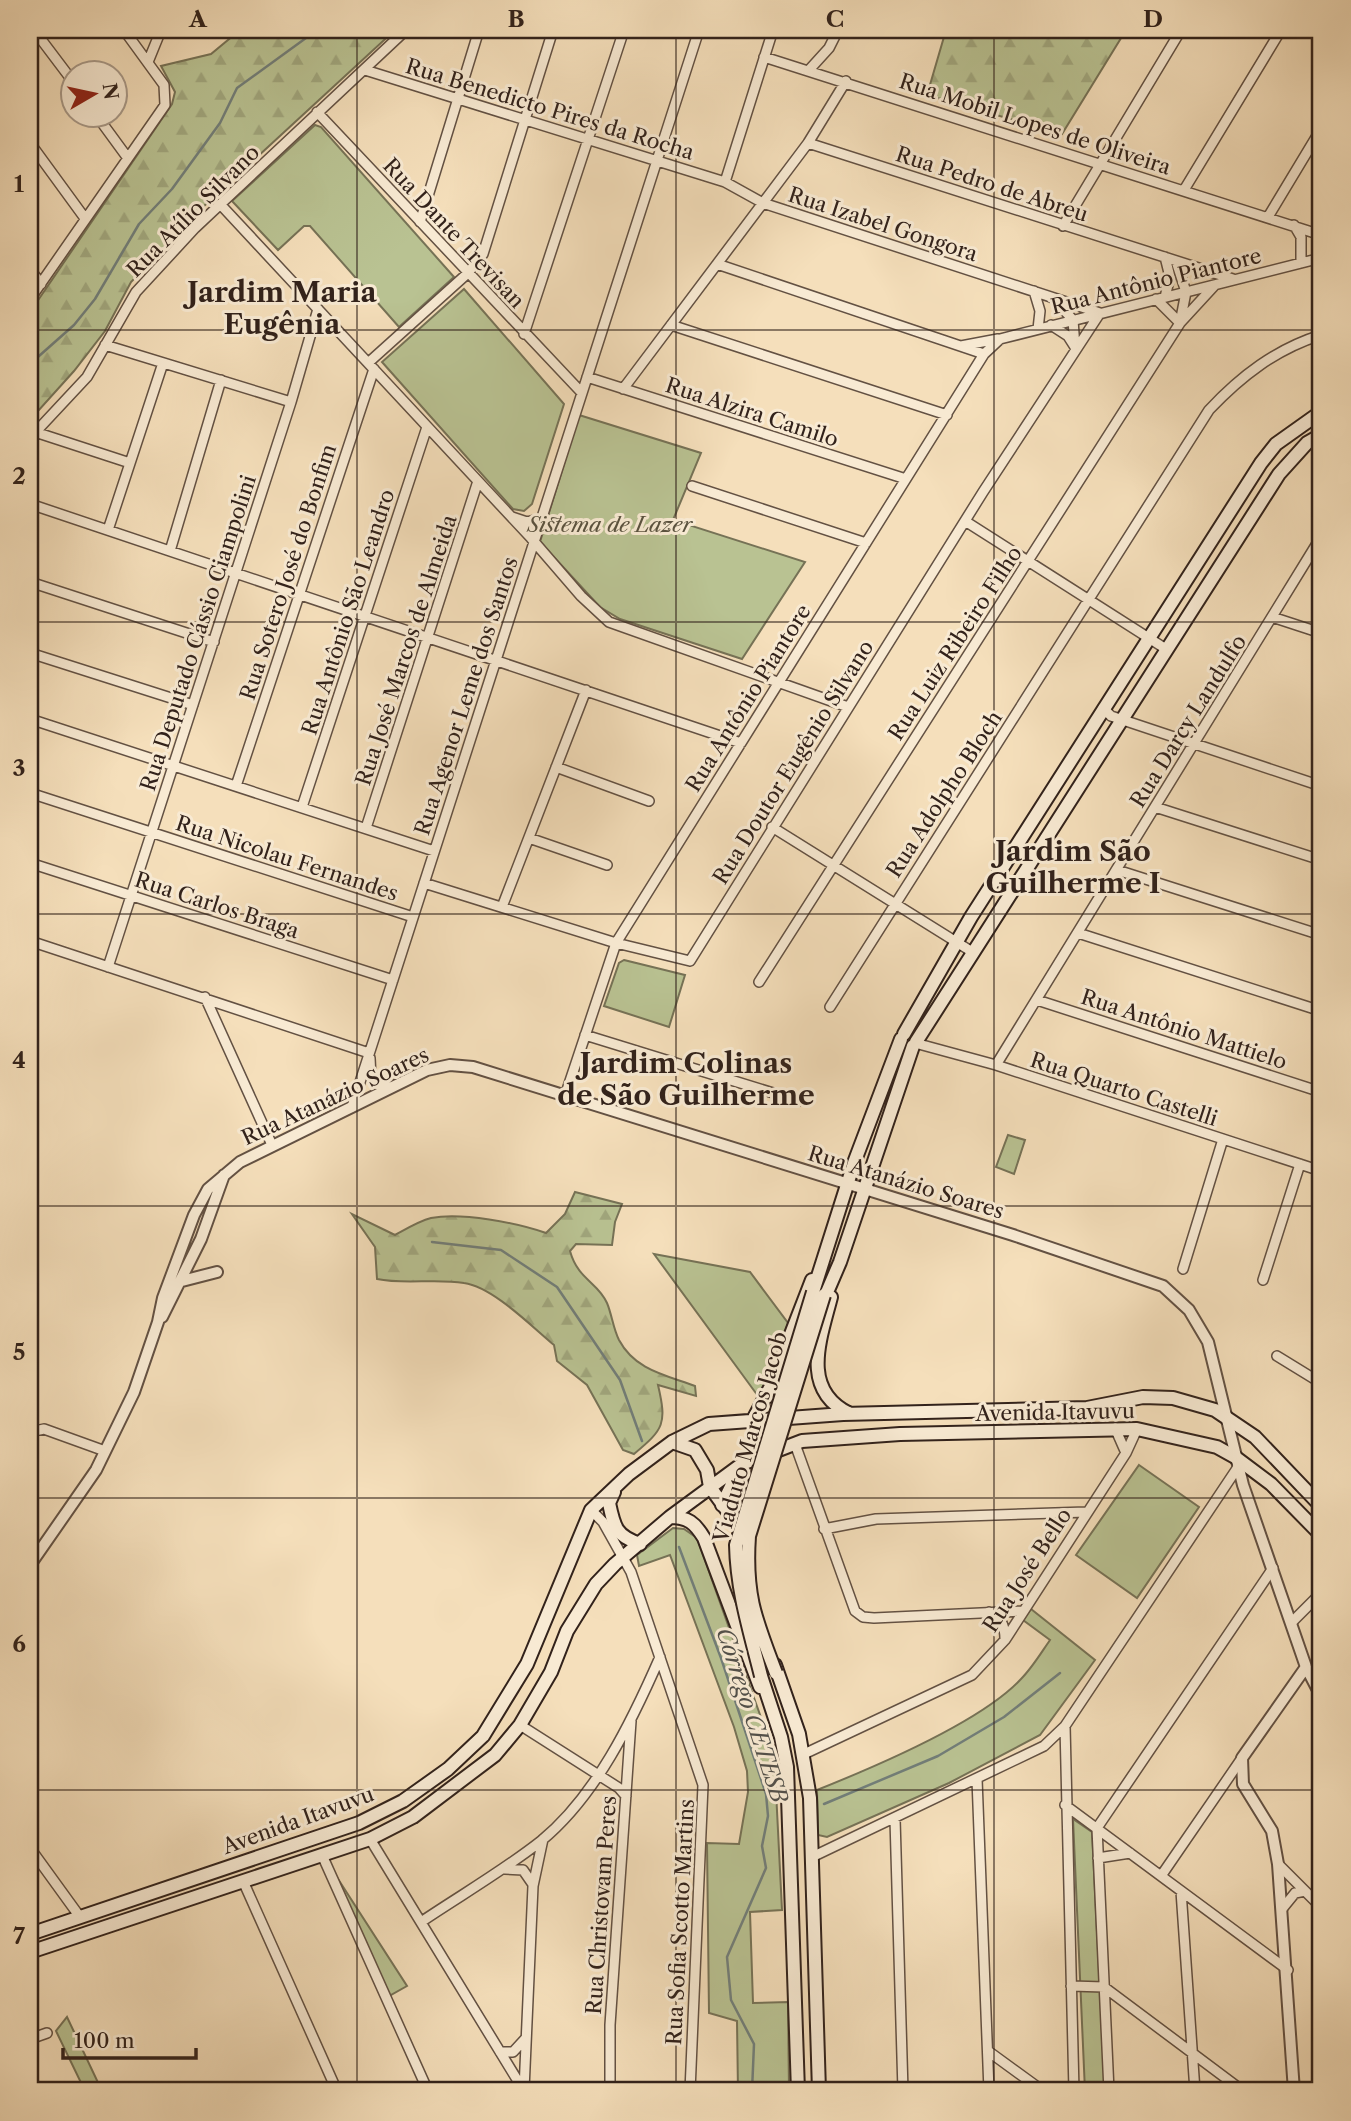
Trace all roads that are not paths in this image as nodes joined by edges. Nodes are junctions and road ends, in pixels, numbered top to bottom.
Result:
1 (34, 30) edge
2 (124, 30) edge
3 (407, 30) edge
4 (479, 30) edge
5 (553, 30) edge
6 (624, 30) edge
7 (699, 30) edge
8 (773, 30) edge
9 (838, 30) edge
10 (1181, 30) edge
11 (1281, 30) edge
12 (160, 35) edge
13 (137, 48) junction
14 (764, 57) junction
15 (148, 62) junction
16 (60, 64) edge
17 (808, 69) junction
18 (365, 70) junction
19 (846, 81) junction
20 (457, 99) junction
21 (317, 112) junction
22 (524, 119) junction
23 (1321, 129) edge
24 (107, 130) edge
25 (589, 140) junction
26 (808, 143) junction
27 (30, 144) edge
28 (127, 157) junction
29 (657, 161) junction
30 (1101, 163) junction
31 (725, 182) junction
32 (1184, 190) junction
33 (220, 204) junction
34 (763, 204) junction
35 (84, 217) junction
36 (1268, 217) junction
37 (420, 222) junction
38 (1294, 225) junction
39 (1063, 226) junction
40 (1321, 235) edge
41 (1166, 257) junction
42 (1321, 258) edge
43 (1176, 261) junction
44 (1301, 263) junction
45 (717, 264) junction
46 (30, 269) edge
47 (468, 273) junction
48 (1234, 279) junction
49 (41, 284) junction
50 (1217, 284) junction
51 (1034, 291) junction
52 (1186, 292) junction
53 (1053, 298) junction
54 (1160, 298) junction
55 (30, 299) edge
56 (318, 309) junction
57 (1100, 313) junction
58 (1073, 320) junction
59 (1180, 323) junction
60 (671, 325) junction
61 (1051, 325) junction
62 (1038, 329) junction
63 (524, 334) junction
64 (1321, 335) edge
65 (1000, 339) junction
66 (106, 345) junction
67 (960, 346) junction
68 (1075, 348) junction
69 (984, 354) junction
70 (163, 363) junction
71 (371, 366) junction
72 (588, 374) junction
73 (566, 376) junction
74 (221, 380) junction
75 (623, 389) junction
76 (582, 393) junction
77 (291, 402) junction
78 (1321, 412) edge
79 (947, 415) junction
80 (427, 427) junction
81 (33, 435) edge
82 (1321, 435) edge
83 (130, 463) junction
84 (906, 479) junction
85 (478, 481) junction
86 (692, 486) dead end
87 (30, 504) edge
88 (511, 516) junction
89 (541, 518) junction
90 (965, 521) junction
91 (108, 530) junction
92 (1321, 537) edge
93 (534, 541) junction
94 (866, 543) junction
95 (170, 551) junction
96 (1317, 552) edge
97 (1028, 561) junction
98 (236, 573) junction
99 (30, 582) edge
100 (298, 594) junction
101 (1089, 600) junction
102 (365, 617) junction
103 (1272, 617) junction
104 (1321, 633) edge
105 (1149, 635) junction
106 (428, 638) junction
107 (214, 642) junction
108 (1167, 649) junction
109 (30, 653) edge
110 (496, 660) junction
111 (780, 681) junction
112 (586, 690) junction
113 (193, 705) junction
114 (848, 707) junction
115 (1103, 708) junction
116 (1123, 718) junction
117 (30, 719) edge
118 (741, 743) junction
119 (1194, 745) junction
120 (174, 766) junction
121 (556, 767) junction
122 (236, 786) junction
123 (1321, 786) edge
124 (30, 793) edge
125 (649, 801) dead end
126 (302, 807) junction
127 (1155, 807) junction
128 (772, 827) junction
129 (366, 828) junction
130 (152, 832) junction
131 (529, 838) junction
132 (434, 851) junction
133 (1321, 860) edge
134 (30, 863) edge
135 (607, 865) dead end
136 (834, 866) junction
137 (1117, 870) junction
138 (424, 883) junction
139 (131, 896) junction
140 (895, 904) junction
141 (502, 907) junction
142 (413, 917) junction
143 (1078, 933) junction
144 (1321, 935) edge
145 (30, 941) edge
146 (956, 942) junction
147 (616, 943) junction
148 (974, 953) junction
149 (108, 967) junction
150 (393, 980) junction
151 (759, 982) dead end
152 (205, 997) junction
153 (1037, 1000) junction
154 (831, 1007) dead end
155 (1321, 1011) edge
156 (585, 1035) junction
157 (902, 1037) junction
158 (914, 1044) junction
159 (369, 1053) junction
160 (996, 1065) junction
161 (390, 1087) junction
162 (1321, 1092) edge
163 (565, 1096) junction
164 (799, 1101) dead end
165 (352, 1107) junction
166 (1223, 1139) junction
167 (272, 1145) junction
168 (1300, 1164) junction
169 (1321, 1171) edge
170 (224, 1175) junction
171 (847, 1184) junction
172 (865, 1190) junction
173 (189, 1230) junction
174 (194, 1255) junction
175 (840, 1262) junction
176 (820, 1269) junction
177 (1184, 1269) dead end
178 (217, 1272) dead end
179 (1263, 1280) dead end
180 (181, 1281) junction
181 (818, 1293) junction
182 (158, 1322) junction
183 (1277, 1356) dead end
184 (1321, 1384) edge
185 (850, 1414) junction
186 (790, 1416) junction
187 (1226, 1417) junction
188 (754, 1419) junction
189 (1115, 1428) junction
190 (1137, 1429) junction
191 (30, 1432) edge
192 (672, 1442) junction
193 (795, 1444) junction
194 (105, 1451) junction
195 (1126, 1453) junction
196 (758, 1456) junction
197 (1237, 1462) junction
198 (742, 1464) junction
199 (707, 1470) junction
200 (618, 1486) junction
201 (710, 1488) junction
202 (692, 1501) junction
203 (722, 1505) junction
204 (1321, 1506) edge
205 (591, 1510) junction
206 (1086, 1512) junction
207 (670, 1517) junction
208 (824, 1529) junction
209 (1321, 1535) edge
210 (640, 1544) junction
211 (623, 1558) junction
212 (30, 1565) edge
213 (1273, 1569) junction
214 (1321, 1593) edge
215 (987, 1611) junction
216 (1023, 1611) junction
217 (1293, 1621) junction
218 (1005, 1640) junction
219 (660, 1657) junction
220 (1306, 1667) junction
221 (776, 1673) junction
222 (646, 1690) junction
223 (672, 1691) junction
224 (1321, 1696) edge
225 (631, 1721) junction
226 (520, 1726) junction
227 (1065, 1726) junction
228 (781, 1737) junction
229 (804, 1754) junction
230 (1242, 1758) junction
231 (598, 1776) junction
232 (977, 1779) junction
233 (1226, 1782) junction
234 (1243, 1784) junction
235 (626, 1796) junction
236 (1065, 1805) junction
237 (895, 1819) junction
238 (352, 1825) junction
239 (1097, 1828) junction
240 (370, 1839) junction
241 (543, 1839) junction
242 (30, 1849) edge
243 (1129, 1853) junction
244 (322, 1855) junction
245 (813, 1857) junction
246 (255, 1858) junction
247 (1098, 1858) junction
248 (1278, 1864) junction
249 (497, 1872) junction
250 (1161, 1876) junction
251 (243, 1881) junction
252 (533, 1886) junction
253 (1181, 1891) junction
254 (1305, 1891) junction
255 (1321, 1907) edge
256 (1282, 1909) junction
257 (80, 1917) junction
258 (421, 1922) junction
259 (30, 1934) edge
260 (30, 1952) edge
261 (1288, 1970) junction
262 (1071, 1986) junction
263 (1104, 1987) junction
264 (47, 2033) dead end
265 (526, 2038) junction
266 (30, 2039) edge
267 (988, 2051) junction
268 (1192, 2051) junction
269 (500, 2052) junction
270 (337, 2091) edge
271 (428, 2091) edge
272 (524, 2091) edge
273 (610, 2091) edge
274 (690, 2091) edge
275 (799, 2091) edge
276 (819, 2091) edge
277 (903, 2091) edge
278 (989, 2091) edge
279 (1043, 2091) edge
280 (1074, 2091) edge
281 (1109, 2091) edge
282 (1195, 2091) edge
283 (1243, 2091) edge
284 (1294, 2091) edge

1 - 16 street
2 - 13 street
3 - 18 street, Rua Atílio Silvano
4 - 20 street
5 - 22 street
6 - 25 street
7 - 29 street, Rua Agenor Leme dos Santos
8 - 14 street
9 - 17 street
10 - 30 street
11 - 32 street
12 - 13 street
12 - 15 street
13 - 15 street
14 - 17 street, Rua Mobil Lopes de Oliveira
14 - 31 street
15 - 28 street
17 - 19 street, Rua Mobil Lopes de Oliveira
18 - 20 street, Rua Benedicto Pires da Rocha
18 - 21 street, Rua Atílio Silvano
19 - 26 street
19 - 30 street, Rua Mobil Lopes de Oliveira
20 - 22 street, Rua Benedicto Pires da Rocha
20 - 37 street
21 - 33 street, Rua Atílio Silvano
21 - 37 street, Rua Dante Trevisan
22 - 25 street, Rua Benedicto Pires da Rocha
22 - 47 street
23 - 36 street
24 - 28 street
25 - 29 street, Rua Benedicto Pires da Rocha
25 - 63 street
26 - 34 street
26 - 39 street, Rua Pedro de Abreu
27 - 35 street
28 - 35 street
29 - 31 street, Rua Benedicto Pires da Rocha
29 - 72 street, Rua Agenor Leme dos Santos
30 - 32 street, Rua Mobil Lopes de Oliveira
30 - 39 street
31 - 34 street, Rua Izabel Gongora
32 - 36 street, Rua Mobil Lopes de Oliveira
33 - 56 street
33 - 66 street, Rua Atílio Silvano
34 - 45 street
34 - 51 street, Rua Izabel Gongora
35 - 49 street
36 - 38 street, Rua Mobil Lopes de Oliveira
37 - 47 street, Rua Dante Trevisan
38 - 40 street, Rua Mobil Lopes de Oliveira
38 - 44 street
39 - 41 street, Rua Pedro de Abreu
41 - 43 street, Rua Pedro de Abreu
41 - 54 street
42 - 44 street, Rua Antônio Piantore
43 - 48 street, Rua Pedro de Abreu
43 - 52 street
44 - 48 street, Rua Antônio Piantore
45 - 60 street
45 - 67 street
46 - 49 street
47 - 63 street, Rua Dante Trevisan
47 - 71 street
48 - 50 street, Rua Antônio Piantore
49 - 55 street
50 - 52 street, Rua Antônio Piantore
50 - 59 street, Rua Luiz Ribeiro Filho
51 - 53 street, Rua Izabel Gongora
51 - 62 street
52 - 54 street, Rua Antônio Piantore
52 - 59 street, Rua Luiz Ribeiro Filho
53 - 57 street, Rua Izabel Gongora
53 - 58 street, Rua Izabel Gongora
54 - 57 street, Rua Antônio Piantore
54 - 59 street
56 - 71 street
56 - 77 street, Rua Deputado Cássio Ciampolini
57 - 58 street, Rua Antônio Piantore
57 - 68 street, Rua Doutor Eugênio Silvano
58 - 61 street, Rua Antônio Piantore
58 - 68 street
59 - 97 street, Rua Luiz Ribeiro Filho
60 - 75 street
60 - 79 street
61 - 62 street, Rua Antônio Piantore
61 - 68 street
62 - 65 street, Rua Antônio Piantore
63 - 73 street, Rua Dante Trevisan
64 - 101 street, Rua Adolpho Bloch
65 - 67 street, Rua Antônio Piantore
65 - 69 street, Rua Antônio Piantore
66 - 70 street
66 - 81 street, Rua Atílio Silvano
67 - 69 street
68 - 90 street, Rua Doutor Eugênio Silvano
69 - 79 street, Rua Antônio Piantore
70 - 74 street
70 - 83 street
71 - 80 street
71 - 100 street, Rua Sotero José do Bonfim
72 - 73 street
72 - 75 street, Rua Alzira Camilo
72 - 76 street, Rua Agenor Leme dos Santos
73 - 76 street, Rua Dante Trevisan
74 - 77 street
74 - 95 street
75 - 84 street, Rua Alzira Camilo
76 - 89 street, Rua Agenor Leme dos Santos
77 - 98 street, Rua Deputado Cássio Ciampolini
78 - 105 main road
79 - 84 street, Rua Antônio Piantore
80 - 85 street
80 - 102 street, Rua Antônio São Leandro
81 - 83 street
82 - 108 main road
83 - 91 street
84 - 94 street, Rua Antônio Piantore
85 - 88 street
85 - 106 street, Rua José Marcos de Almeida
86 - 94 street
87 - 91 street
88 - 89 street
88 - 93 street
89 - 93 street, Rua Agenor Leme dos Santos
90 - 97 street
90 - 114 street, Rua Doutor Eugênio Silvano
91 - 95 street
92 - 96 street, Rua Darcy Landulfo
93 - 110 street, Rua Agenor Leme dos Santos
93 - 111 street
94 - 111 street, Rua Antônio Piantore
95 - 98 street
96 - 103 street, Rua Darcy Landulfo
97 - 101 street
97 - 136 street, Rua Luiz Ribeiro Filho
98 - 100 street
98 - 107 street, Rua Deputado Cássio Ciampolini
99 - 107 street
100 - 102 street
100 - 122 street, Rua Sotero José do Bonfim
101 - 105 street
101 - 140 street, Rua Adolpho Bloch
102 - 106 street
102 - 126 street, Rua Antônio São Leandro
103 - 104 street
103 - 119 street, Rua Darcy Landulfo
105 - 108 street
105 - 115 main road
106 - 110 street
106 - 129 street, Rua José Marcos de Almeida
107 - 113 street, Rua Deputado Cássio Ciampolini
108 - 116 main road
109 - 113 street
110 - 112 street
110 - 132 street, Rua Agenor Leme dos Santos
111 - 114 street
111 - 118 street, Rua Antônio Piantore
112 - 118 street
112 - 121 street
113 - 120 street, Rua Deputado Cássio Ciampolini
114 - 128 street, Rua Doutor Eugênio Silvano
115 - 116 street
115 - 146 main road
116 - 119 street
116 - 148 main road
117 - 120 street
118 - 147 street, Rua Antônio Piantore
119 - 123 street
119 - 127 street, Rua Darcy Landulfo
120 - 122 street
120 - 130 street, Rua Deputado Cássio Ciampolini
121 - 125 street
121 - 131 street
122 - 126 street
124 - 130 street, Rua Nicolau Fernandes
126 - 129 street
127 - 133 street
127 - 137 street, Rua Darcy Landulfo
128 - 136 street
128 - 147 street, Rua Doutor Eugênio Silvano
129 - 132 street
130 - 139 street, Rua Deputado Cássio Ciampolini
130 - 142 street, Rua Nicolau Fernandes
131 - 135 street
131 - 141 street
132 - 138 street, Rua Agenor Leme dos Santos
134 - 139 street, Rua Carlos Braga
136 - 140 street
136 - 151 street, Rua Luiz Ribeiro Filho
137 - 143 street, Rua Darcy Landulfo
137 - 144 street
138 - 141 street, Rua Doutor Eugênio Silvano
138 - 142 street, Rua Agenor Leme dos Santos
139 - 149 street, Rua Deputado Cássio Ciampolini
139 - 150 street, Rua Carlos Braga
140 - 146 street
140 - 154 street, Rua Adolpho Bloch
141 - 147 street, Rua Doutor Eugênio Silvano
142 - 150 street, Rua Agenor Leme dos Santos
143 - 153 street, Rua Darcy Landulfo
143 - 155 street
145 - 149 street
146 - 148 street
146 - 157 main road
147 - 156 street, Rua Antônio Piantore
148 - 158 main road
149 - 152 street
150 - 159 street, Rua Agenor Leme dos Santos
152 - 159 street
152 - 167 street
153 - 160 street, Rua Darcy Landulfo
153 - 162 street, Rua Antônio Mattielo
156 - 163 street, Rua Antônio Piantore
156 - 164 street
157 - 158 main road
157 - 171 main road
158 - 160 street, Rua Quarto Castelli
158 - 172 main road
159 - 161 street
159 - 165 street, Rua Agenor Leme dos Santos
160 - 166 street, Rua Quarto Castelli
161 - 163 street, Rua Atanázio Soares
161 - 165 street, Rua Atanázio Soares
163 - 171 street, Rua Atanázio Soares
165 - 167 street, Rua Atanázio Soares
166 - 168 street, Rua Quarto Castelli
166 - 177 street
167 - 170 street, Rua Atanázio Soares
168 - 169 street, Rua Quarto Castelli
168 - 179 street
170 - 173 street, Rua Atanázio Soares
170 - 174 street, Rua Atanázio Soares
171 - 172 street, Rua Atanázio Soares
171 - 176 main road
172 - 175 main road
172 - 187 street, Rua Atanázio Soares
173 - 174 street
173 - 182 street, Rua Atanázio Soares
174 - 180 street, Rua Atanázio Soares
175 - 181 main road
175 - 185 main road
176 - 181 main road
176 - 188 main road
178 - 180 street
180 - 182 street, Rua Atanázio Soares
181 - 186 main road
181 - 221 main road, Viaduto Marcos Jacob, bridge
181 - 228 main road, Viaduto Marcos Jacob, bridge
182 - 194 street, Rua Atanázio Soares
183 - 184 street
185 - 186 main road, Avenida Itavuvu
185 - 187 main road, Avenida Itavuvu
186 - 188 main road, Avenida Itavuvu
186 - 196 main road, Avenida Itavuvu
187 - 197 street, Rua Atanázio Soares
187 - 204 main road, Avenida Itavuvu
188 - 192 main road, Avenida Itavuvu
189 - 190 main road, Avenida Itavuvu
189 - 193 main road, Avenida Itavuvu
189 - 195 street
190 - 195 street, Rua José Bello
190 - 197 main road, Avenida Itavuvu
191 - 194 street
192 - 199 main road
192 - 200 main road, Avenida Itavuvu
193 - 196 main road, Avenida Itavuvu
193 - 208 street
194 - 212 street, Rua Atanázio Soares
195 - 206 street, Rua José Bello
196 - 198 main road, Avenida Itavuvu
197 - 209 main road, Avenida Itavuvu
197 - 213 street, Rua Atanázio Soares
197 - 227 street
198 - 201 main road, Avenida Itavuvu
198 - 203 main road
199 - 201 main road
199 - 202 main road
200 - 205 main road, Avenida Itavuvu
200 - 210 main road
201 - 202 main road, Avenida Itavuvu
201 - 203 main road
202 - 207 main road, Avenida Itavuvu
203 - 221 main road
205 - 211 street
205 - 238 main road, Avenida Itavuvu
206 - 208 street
206 - 216 street, Rua José Bello
207 - 210 main road, Avenida Itavuvu
207 - 228 main road
208 - 215 street
210 - 211 main road, Avenida Itavuvu
211 - 219 street, Rua Sofia Scotto Martins
211 - 226 main road, Avenida Itavuvu
213 - 217 street, Rua Atanázio Soares
213 - 239 street
214 - 217 street
215 - 216 street
215 - 218 street
216 - 218 street, Rua José Bello
217 - 220 street, Rua Atanázio Soares
218 - 229 street, Rua José Bello
219 - 222 street
219 - 223 street, Rua Sofia Scotto Martins
220 - 224 street, Rua Atanázio Soares
220 - 230 street
221 - 229 main road
222 - 223 street
222 - 225 street
223 - 274 street, Rua Sofia Scotto Martins
225 - 231 street
225 - 235 street, Rua Christovam Peres
226 - 231 street
226 - 240 main road, Avenida Itavuvu
227 - 232 street
227 - 236 street
228 - 275 main road
229 - 245 main road
230 - 233 street
230 - 234 street
231 - 235 street
231 - 241 street
232 - 237 street
232 - 267 street
233 - 234 street
233 - 250 street
234 - 248 street
235 - 273 street, Rua Christovam Peres
236 - 239 street
236 - 262 street
237 - 245 street
237 - 277 street
238 - 240 main road
238 - 246 main road, Avenida Itavuvu
239 - 243 street
239 - 247 street
240 - 244 main road, Avenida Itavuvu
240 - 258 street
241 - 249 street
241 - 252 street
242 - 257 street
243 - 247 street
243 - 250 street
244 - 251 main road, Avenida Itavuvu
244 - 271 street
245 - 276 main road
246 - 251 main road
246 - 257 main road, Avenida Itavuvu
247 - 263 street
248 - 254 street
248 - 256 street
249 - 252 street
249 - 258 street
250 - 253 street
251 - 260 main road, Avenida Itavuvu
251 - 270 street
252 - 265 street
253 - 261 street
253 - 268 street
254 - 255 street
254 - 256 street
256 - 261 street
257 - 259 main road, Avenida Itavuvu
258 - 269 street
261 - 284 street
262 - 263 street
262 - 280 street
263 - 268 street
263 - 281 street
264 - 266 street
265 - 269 street
265 - 272 street
267 - 278 street
267 - 279 street
268 - 282 street
268 - 283 street
269 - 272 street

